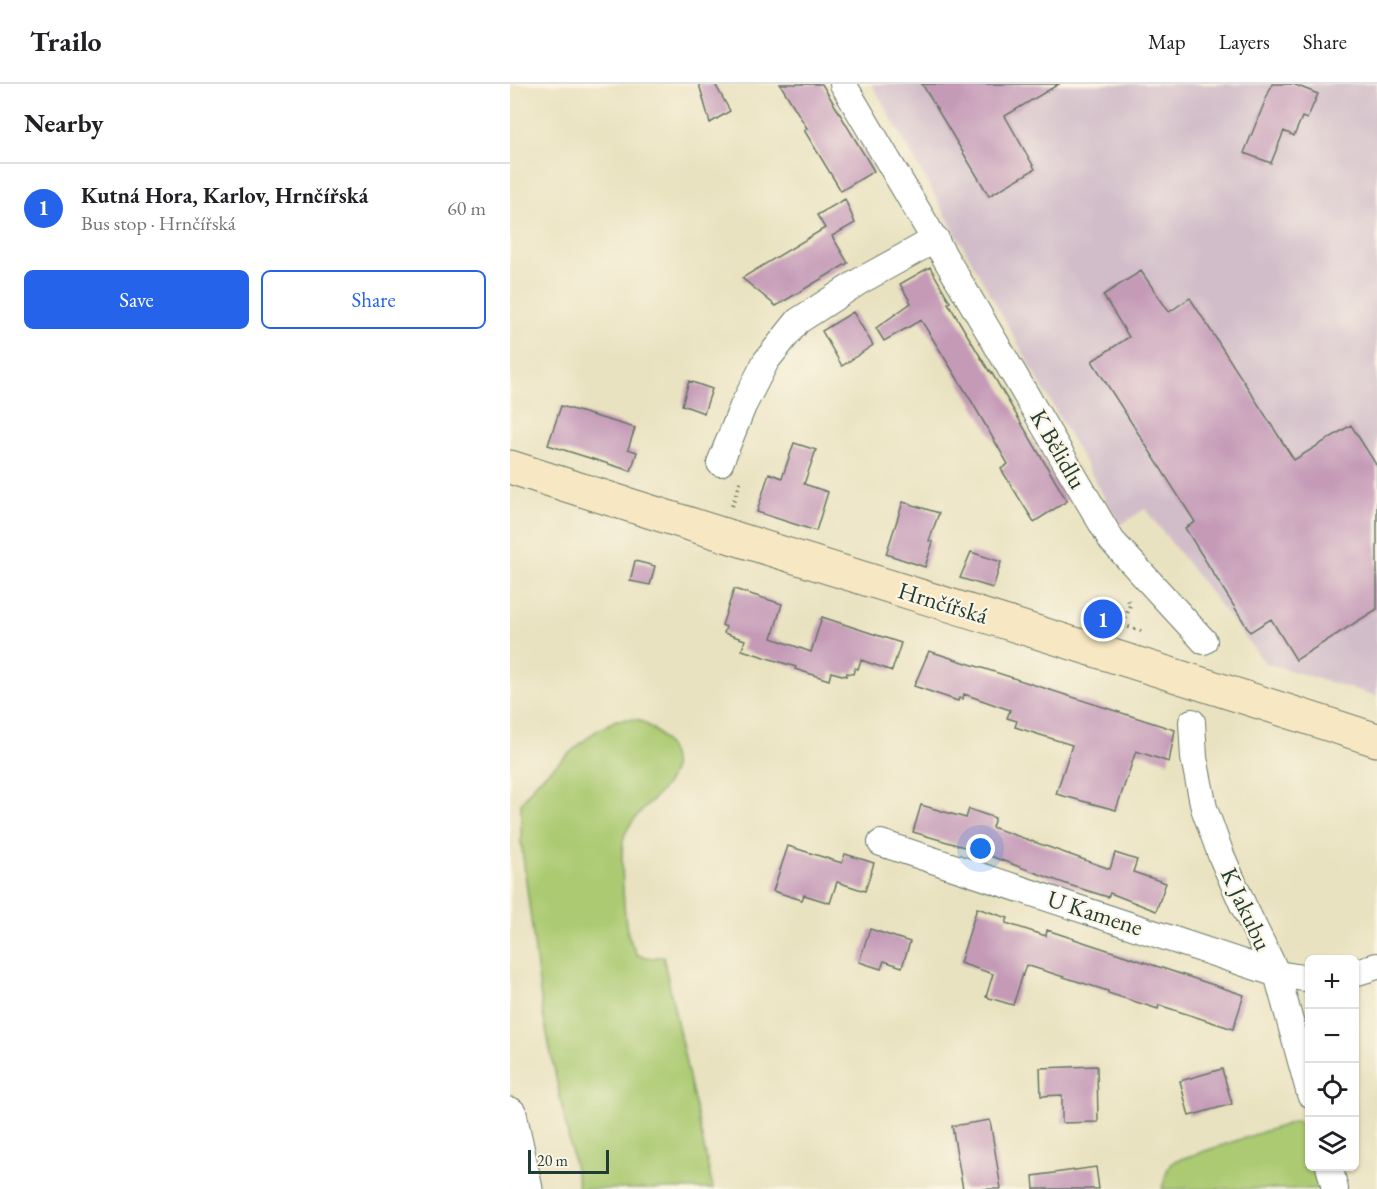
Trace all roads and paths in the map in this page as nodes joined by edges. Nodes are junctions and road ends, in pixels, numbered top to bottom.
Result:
1 (843, 84) edge
2 (936, 239) junction
3 (720, 463) dead end
4 (510, 467) edge
5 (743, 473) dead end
6 (732, 506) dead end
7 (1204, 641) dead end
8 (1192, 722) dead end
9 (1377, 740) edge
10 (881, 843) dead end
11 (1377, 966) edge
12 (1359, 971) edge
13 (1277, 974) junction
14 (1305, 978) edge
15 (1305, 1076) edge
16 (510, 1114) edge
17 (1330, 1171) edge
18 (526, 1189) edge
19 (1335, 1189) edge

1 - 2 street, K Bělidlu
2 - 3 street
2 - 7 street, K Bělidlu
4 - 9 main road, Hrnčířská
5 - 6 path
8 - 13 street, K Jakubu
10 - 13 street, U Kamene
11 - 12 street
13 - 14 street, U Kamene
13 - 15 street, K Jakubu
16 - 18 street
17 - 19 street

